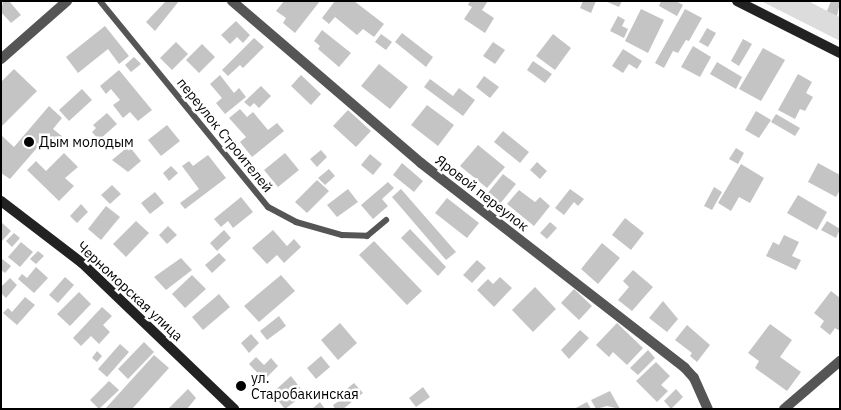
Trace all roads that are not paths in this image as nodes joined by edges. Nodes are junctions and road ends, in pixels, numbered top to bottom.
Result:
1 (67, 1) edge
2 (100, 1) edge
3 (232, 1) edge
4 (737, 1) edge
5 (840, 53) edge
6 (1, 59) edge
7 (1, 201) edge
8 (386, 220) dead end
9 (840, 361) edge
10 (234, 409) edge
11 (708, 409) edge
12 (784, 409) edge

1 - 6 street
2 - 8 lane, переулок Строителей
3 - 11 street, Яровой переулок
4 - 5 street
7 - 10 street, Черноморская улица
9 - 12 street

